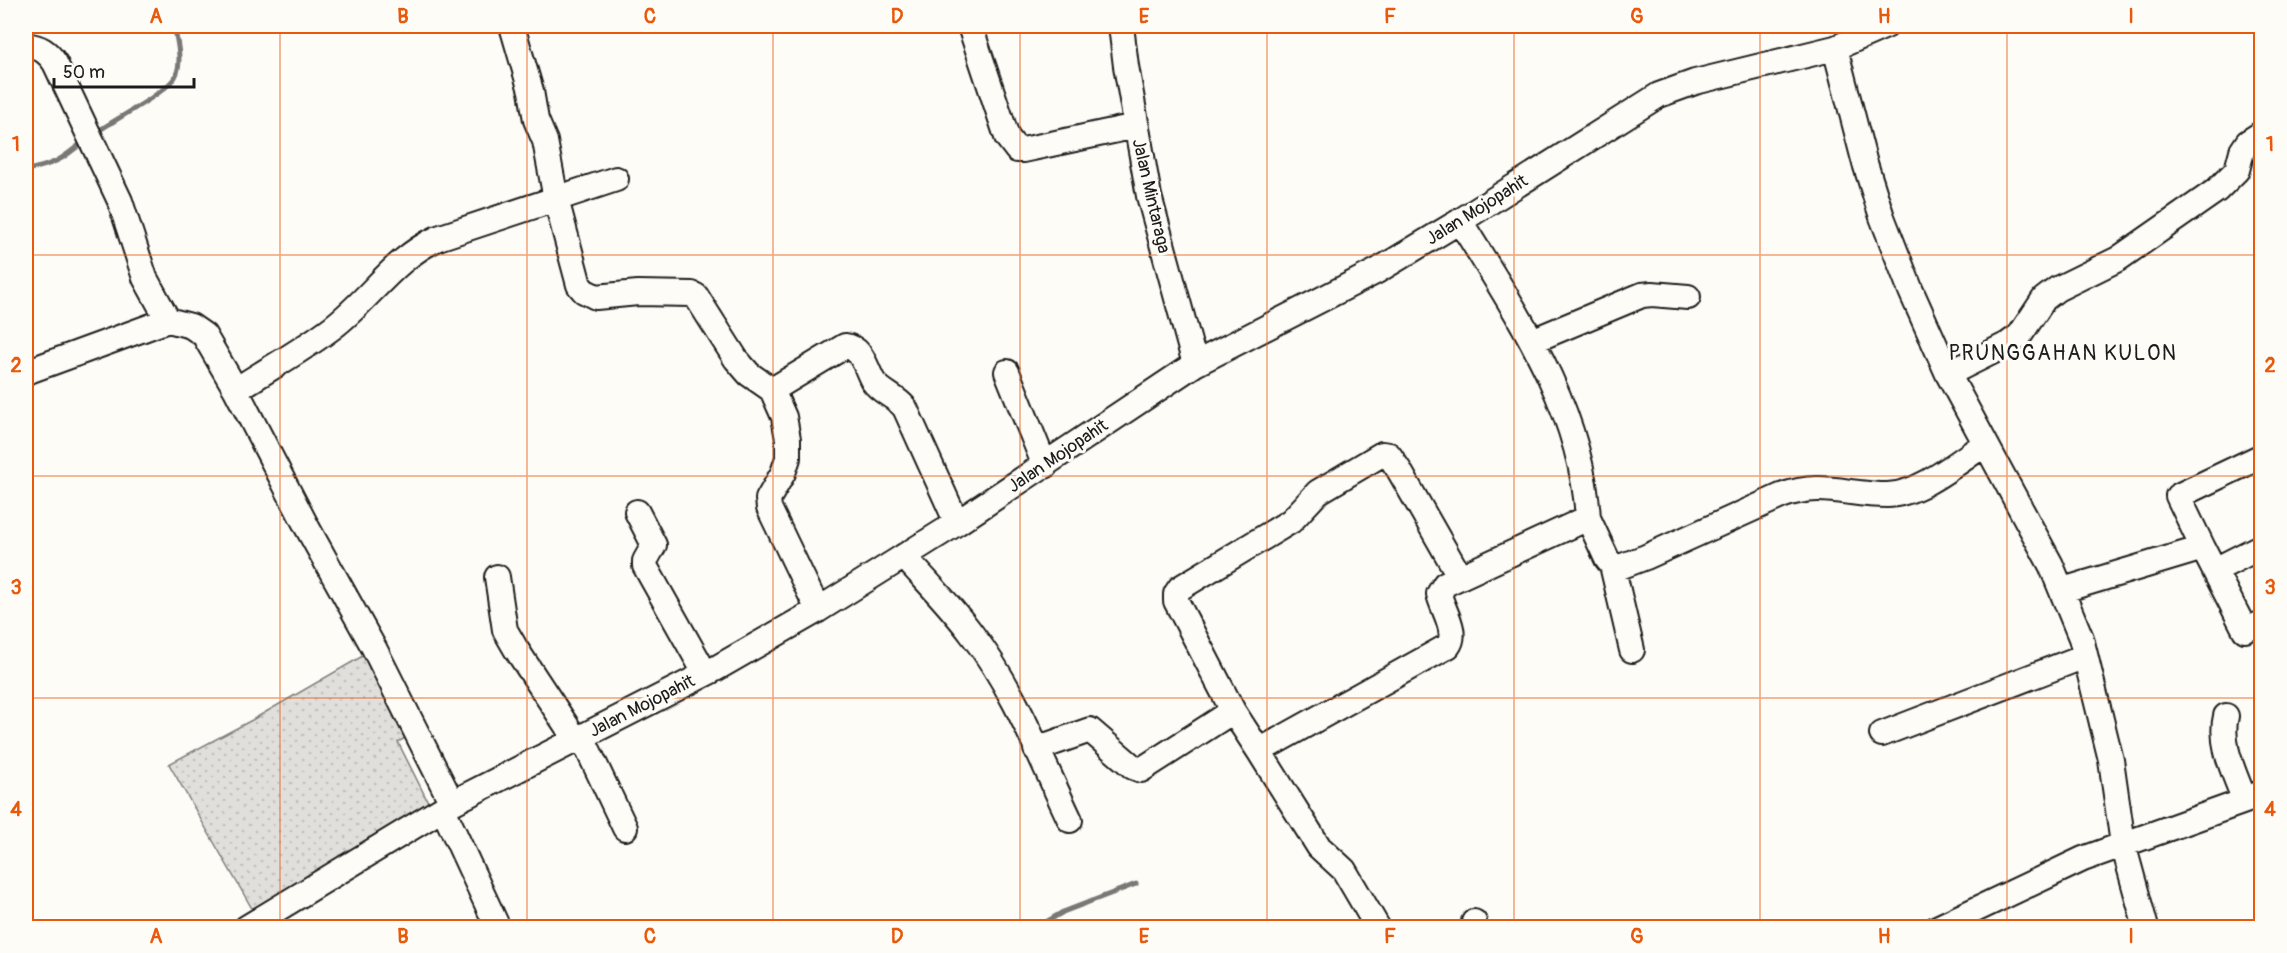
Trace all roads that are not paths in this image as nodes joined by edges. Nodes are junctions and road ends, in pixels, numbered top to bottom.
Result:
1 (512, 26) edge
2 (970, 26) edge
3 (1122, 26) edge
4 (1886, 26) edge
5 (1861, 30) edge
6 (26, 45) edge
7 (1835, 48) junction
8 (1136, 126) junction
9 (2262, 133) edge
10 (616, 179) dead end
11 (556, 198) junction
12 (1461, 221) junction
13 (1688, 297) dead end
14 (168, 320) junction
15 (1532, 341) junction
16 (1195, 364) junction
17 (26, 372) edge
18 (1007, 372) dead end
19 (1948, 374) junction
20 (236, 390) junction
21 (772, 390) junction
22 (1985, 444) junction
23 (2262, 456) edge
24 (1045, 466) junction
25 (637, 512) dead end
26 (1588, 518) junction
27 (957, 523) junction
28 (2262, 546) edge
29 (2203, 548) junction
30 (904, 556) junction
31 (1612, 566) junction
32 (2215, 570) junction
33 (497, 577) dead end
34 (1460, 577) junction
35 (2063, 590) junction
36 (818, 610) junction
37 (2262, 623) edge
38 (1632, 650) dead end
39 (2085, 656) junction
40 (705, 673) junction
41 (1233, 711) junction
42 (2226, 716) dead end
43 (1882, 734) dead end
44 (579, 739) junction
45 (1036, 749) junction
46 (1259, 751) junction
47 (2253, 797) edge
48 (448, 806) junction
49 (1070, 820) dead end
50 (625, 828) dead end
51 (2123, 844) junction
52 (246, 927) edge
53 (498, 927) edge
54 (1378, 927) edge
55 (1937, 927) edge
56 (2146, 927) edge

1 - 11 street
2 - 8 street
3 - 8 street, Jalan Mintaraga
4 - 5 street, Jalan Mojopahit
5 - 7 street, Jalan Mojopahit
6 - 14 street
7 - 12 street, Jalan Mojopahit
7 - 19 street
8 - 16 street, Jalan Mintaraga
9 - 19 street
10 - 11 street
11 - 20 street
11 - 21 street
12 - 15 street
12 - 16 street, Jalan Mojopahit
13 - 15 street
14 - 17 street
14 - 20 street
15 - 26 street
16 - 24 street, Jalan Mojopahit
18 - 24 street
19 - 22 street
20 - 48 street
21 - 27 street
21 - 36 street
22 - 31 street
22 - 35 street
23 - 29 street
24 - 27 street, Jalan Mojopahit
25 - 40 street
26 - 31 street
26 - 34 street
27 - 30 street, Jalan Mojopahit
28 - 32 street
29 - 32 street
29 - 35 street
30 - 36 street, Jalan Mojopahit
30 - 45 street
31 - 38 street
32 - 37 street
33 - 44 street
34 - 41 street
34 - 46 street
35 - 39 street
36 - 40 street, Jalan Mojopahit
39 - 43 street
39 - 51 street
40 - 44 street, Jalan Mojopahit
41 - 45 street
41 - 46 street
42 - 47 street
44 - 48 street, Jalan Mojopahit
44 - 50 street
45 - 49 street
46 - 54 street
47 - 51 street
48 - 52 street, Jalan Mojopahit
48 - 53 street
51 - 55 street
51 - 56 street

